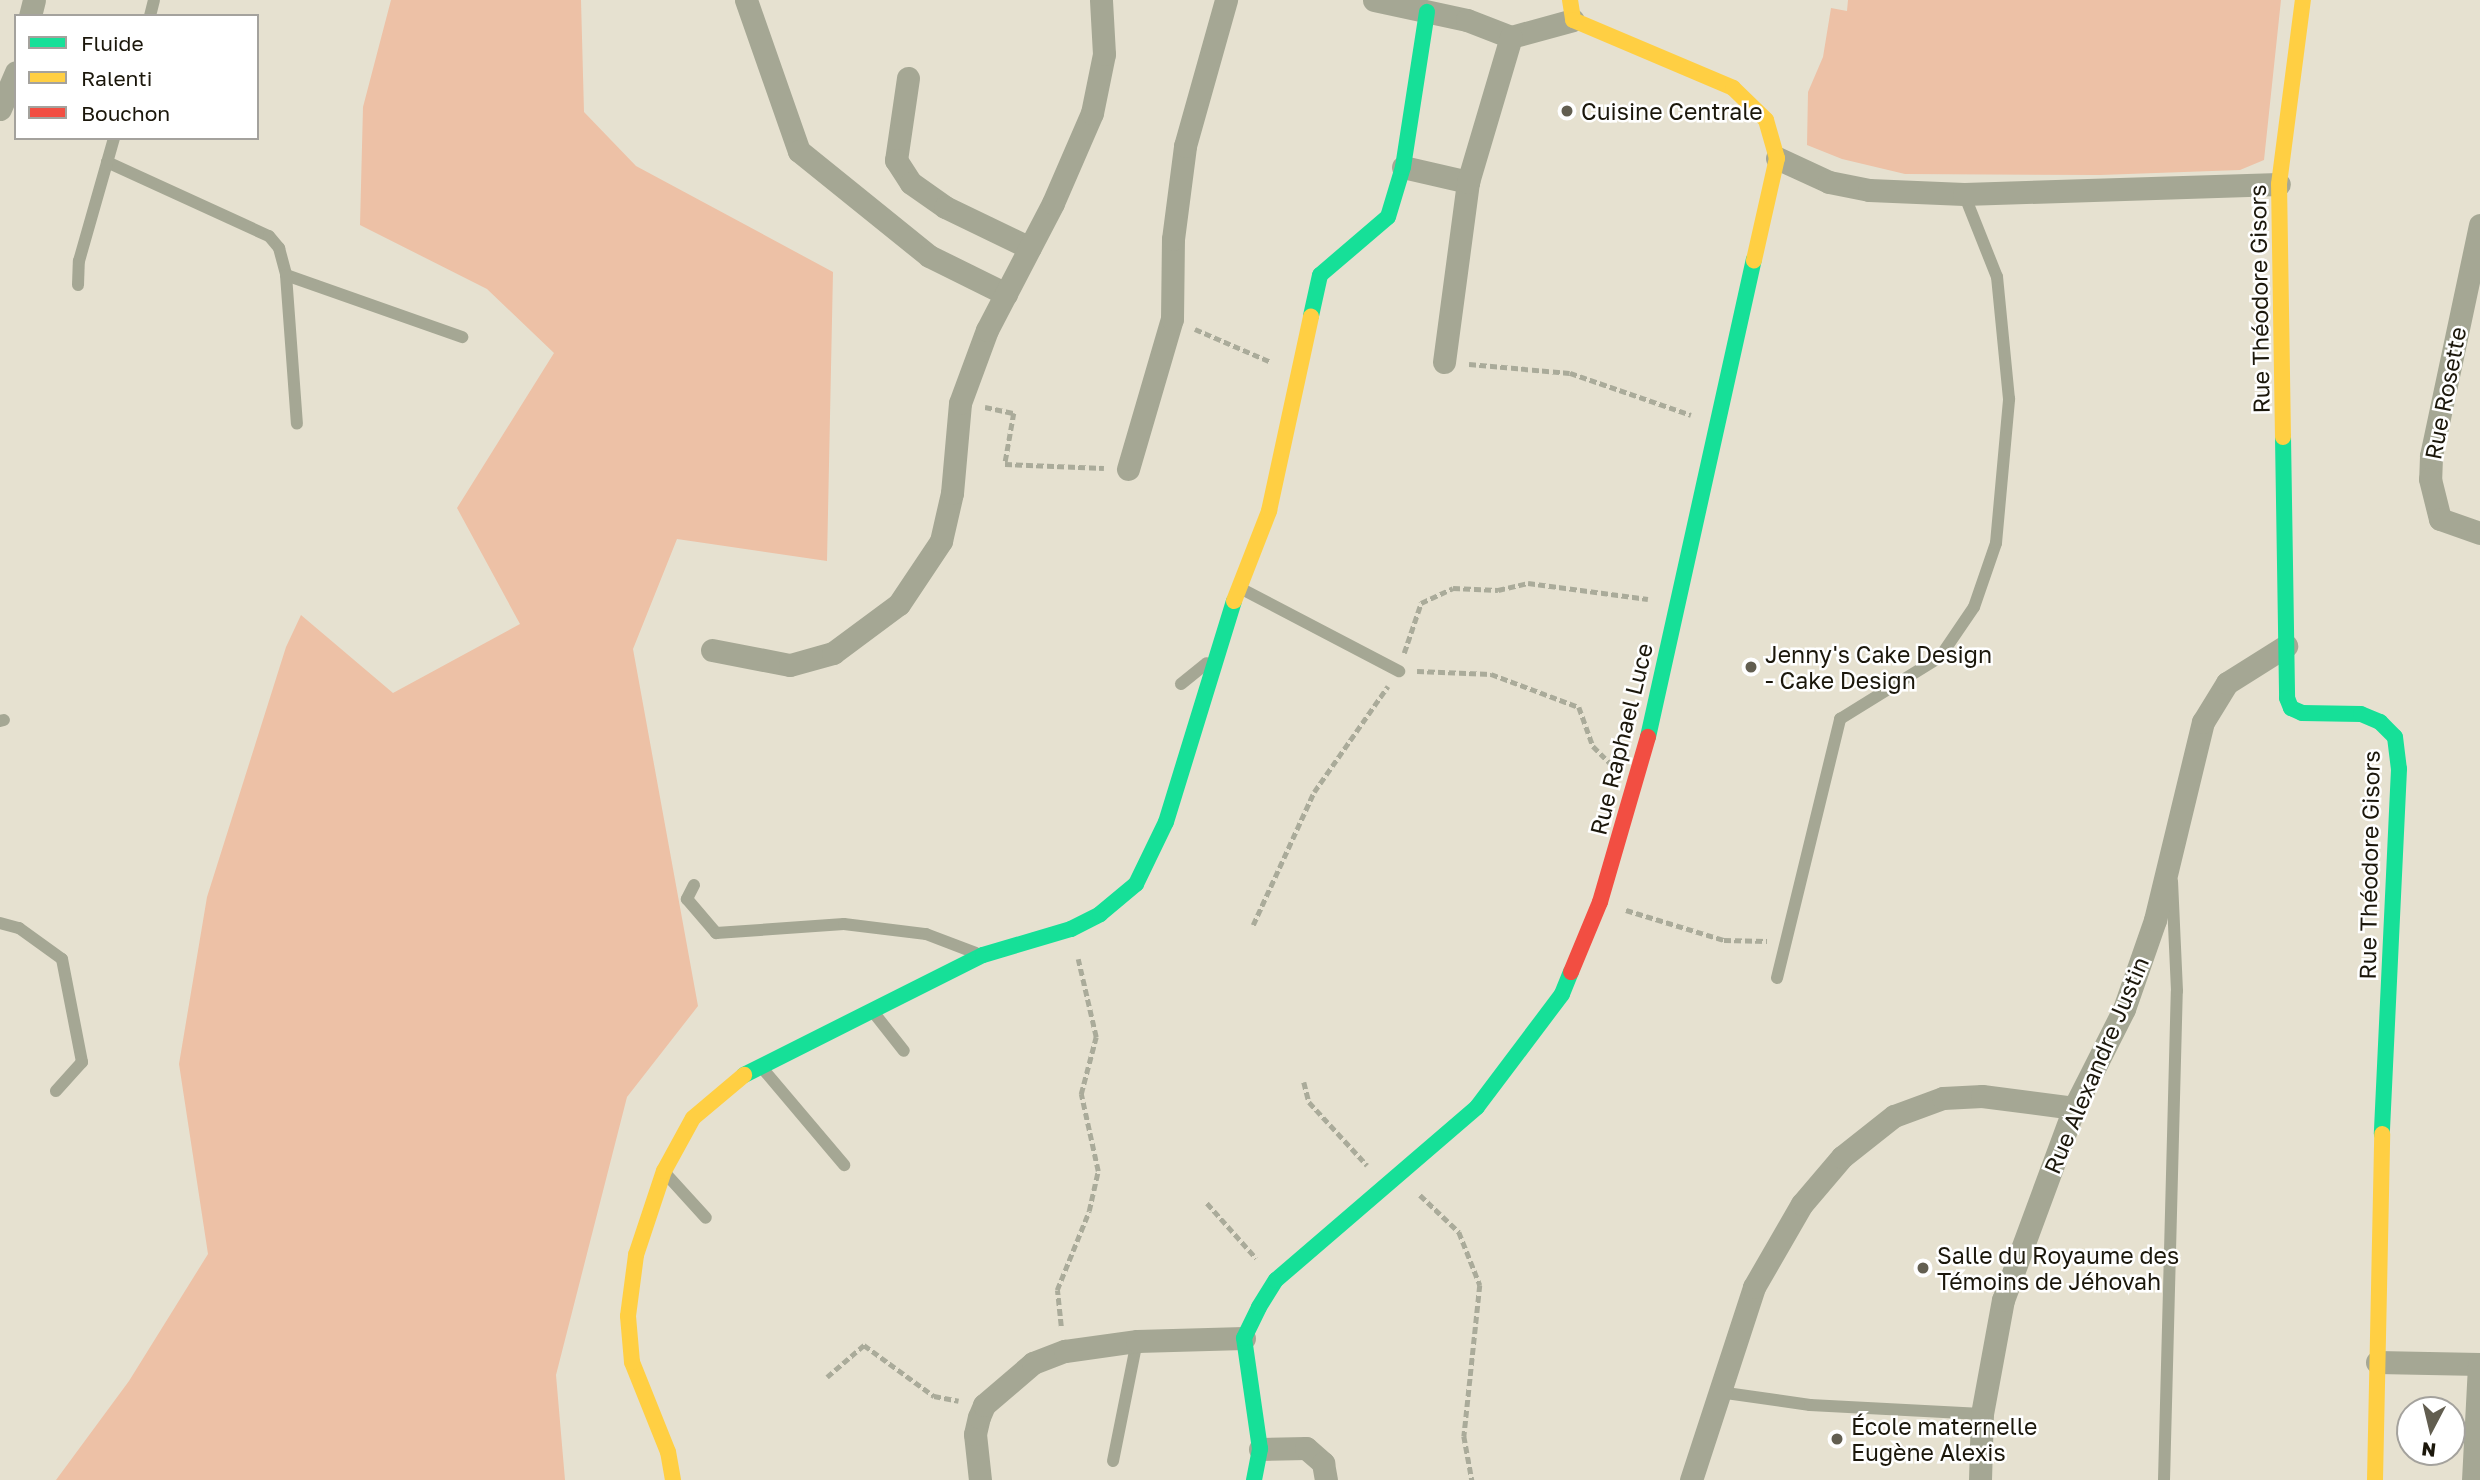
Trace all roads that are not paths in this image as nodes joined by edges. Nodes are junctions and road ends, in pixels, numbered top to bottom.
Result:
1 (746, 0) edge
2 (1101, 0) edge
3 (1226, 0) edge
4 (1374, 0) edge
5 (2303, 0) edge
6 (1572, 10) edge
7 (1427, 12) junction
8 (1511, 37) junction
9 (14, 77) edge
10 (908, 78) dead end
11 (0, 109) edge
12 (113, 140) edge
13 (1777, 158) junction
14 (107, 162) junction
15 (1403, 167) junction
16 (1468, 182) junction
17 (2279, 184) junction
18 (1964, 194) junction
19 (2480, 225) edge
20 (1030, 248) junction
21 (286, 275) junction
22 (78, 285) dead end
23 (1006, 294) junction
24 (463, 337) dead end
25 (1444, 362) road end
26 (297, 424) dead end
27 (1128, 469) road end
28 (2480, 533) edge
29 (1238, 587) junction
30 (2286, 646) junction
31 (712, 650) dead end
32 (1219, 655) junction
33 (1399, 671) road end
34 (1181, 684) dead end
35 (2171, 856) junction
36 (694, 885) dead end
37 (0, 923) edge
38 (983, 955) junction
39 (1777, 978) dead end
40 (874, 1012) junction
41 (904, 1051) dead end
42 (761, 1066) junction
43 (56, 1091) dead end
44 (2074, 1108) junction
45 (844, 1165) dead end
46 (664, 1171) junction
47 (706, 1218) dead end
48 (1244, 1338) junction
49 (1137, 1341) junction
50 (2377, 1362) junction
51 (2480, 1364) edge
52 (1719, 1392) junction
53 (1982, 1414) junction
54 (1260, 1449) junction
55 (1113, 1461) dead end
56 (673, 1480) edge
57 (980, 1480) edge
58 (1254, 1480) edge
59 (1326, 1480) edge
60 (1691, 1480) edge
61 (1980, 1480) edge
62 (2164, 1480) edge
63 (2375, 1480) edge
64 (2473, 1480) edge

1 - 23 street
2 - 20 street
3 - 27 street
4 - 7 street
5 - 17 street, Rue Théodore Gisors
6 - 8 street
6 - 13 street, Rue Raphael Luce
7 - 8 street
7 - 15 street
8 - 16 street
9 - 11 street
10 - 20 street
12 - 14 lane
13 - 18 street
13 - 48 street, Rue Raphael Luce
14 - 21 lane
14 - 22 lane
15 - 16 street
15 - 29 street
16 - 25 street
17 - 18 street
17 - 30 street, Rue Théodore Gisors
18 - 39 lane
19 - 28 street, Rue Rosette
20 - 23 street
21 - 24 lane
21 - 26 lane
23 - 31 street
29 - 32 street
29 - 33 lane
30 - 35 street, Rue Alexandre Justin
30 - 50 street, Rue Théodore Gisors
32 - 34 lane
32 - 38 street
35 - 44 street, Rue Alexandre Justin
35 - 62 lane
36 - 38 lane
37 - 43 lane
38 - 40 street
40 - 41 lane
40 - 42 street
42 - 45 lane
42 - 46 street
44 - 52 street
44 - 53 street, Rue Alexandre Justin
46 - 47 lane
46 - 56 street
48 - 49 street
48 - 54 street
49 - 55 lane
49 - 57 street
50 - 51 street
50 - 63 street, Rue Théodore Gisors
51 - 64 street
52 - 53 lane
52 - 60 street
53 - 61 street, Rue Alexandre Justin
54 - 58 street
54 - 59 street

